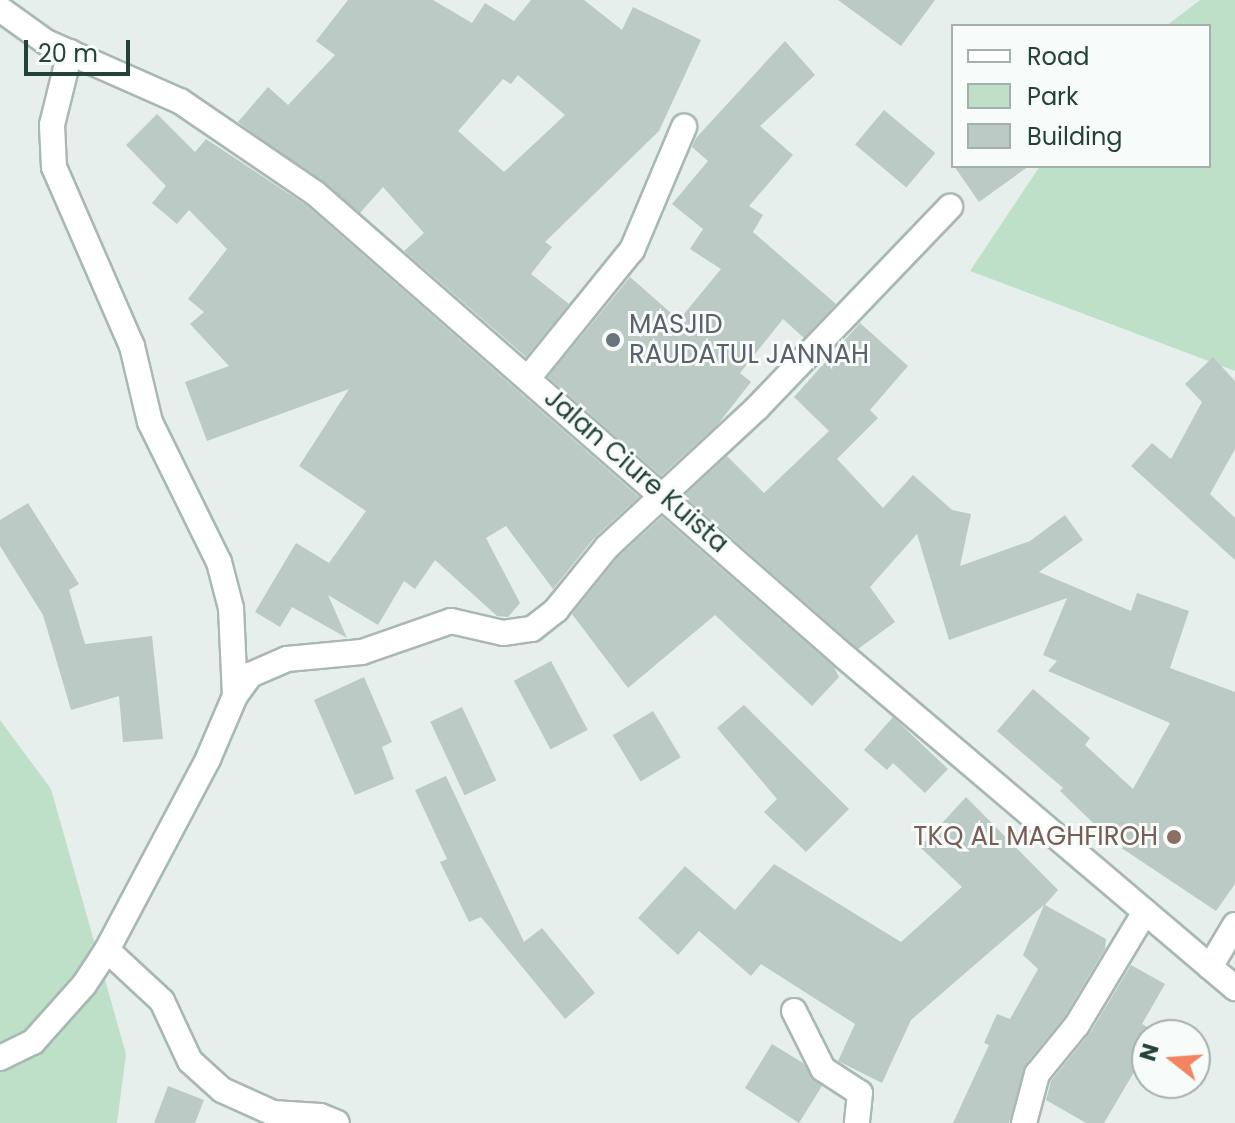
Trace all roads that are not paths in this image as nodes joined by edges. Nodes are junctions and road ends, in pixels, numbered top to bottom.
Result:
1 (0, 9) edge
2 (70, 52) junction
3 (684, 127) dead end
4 (950, 207) dead end
5 (529, 377) junction
6 (665, 494) junction
7 (235, 696) junction
8 (1145, 912) junction
9 (1235, 925) edge
10 (107, 950) junction
11 (1210, 967) junction
12 (1235, 988) edge
13 (794, 1011) dead end
14 (0, 1058) edge
15 (337, 1123) edge
16 (857, 1123) edge
17 (1024, 1123) edge

1 - 2 street, Jalan Ciure Kuista
2 - 5 street, Jalan Ciure Kuista
2 - 7 street
3 - 5 street
4 - 6 street
5 - 6 street, Jalan Ciure Kuista
6 - 7 street
6 - 8 street, Jalan Ciure Kuista
7 - 10 street
8 - 11 street, Jalan Ciure Kuista
8 - 17 street
9 - 11 street
10 - 14 street
10 - 15 street
11 - 12 street, Jalan Ciure Kuista
13 - 16 street

